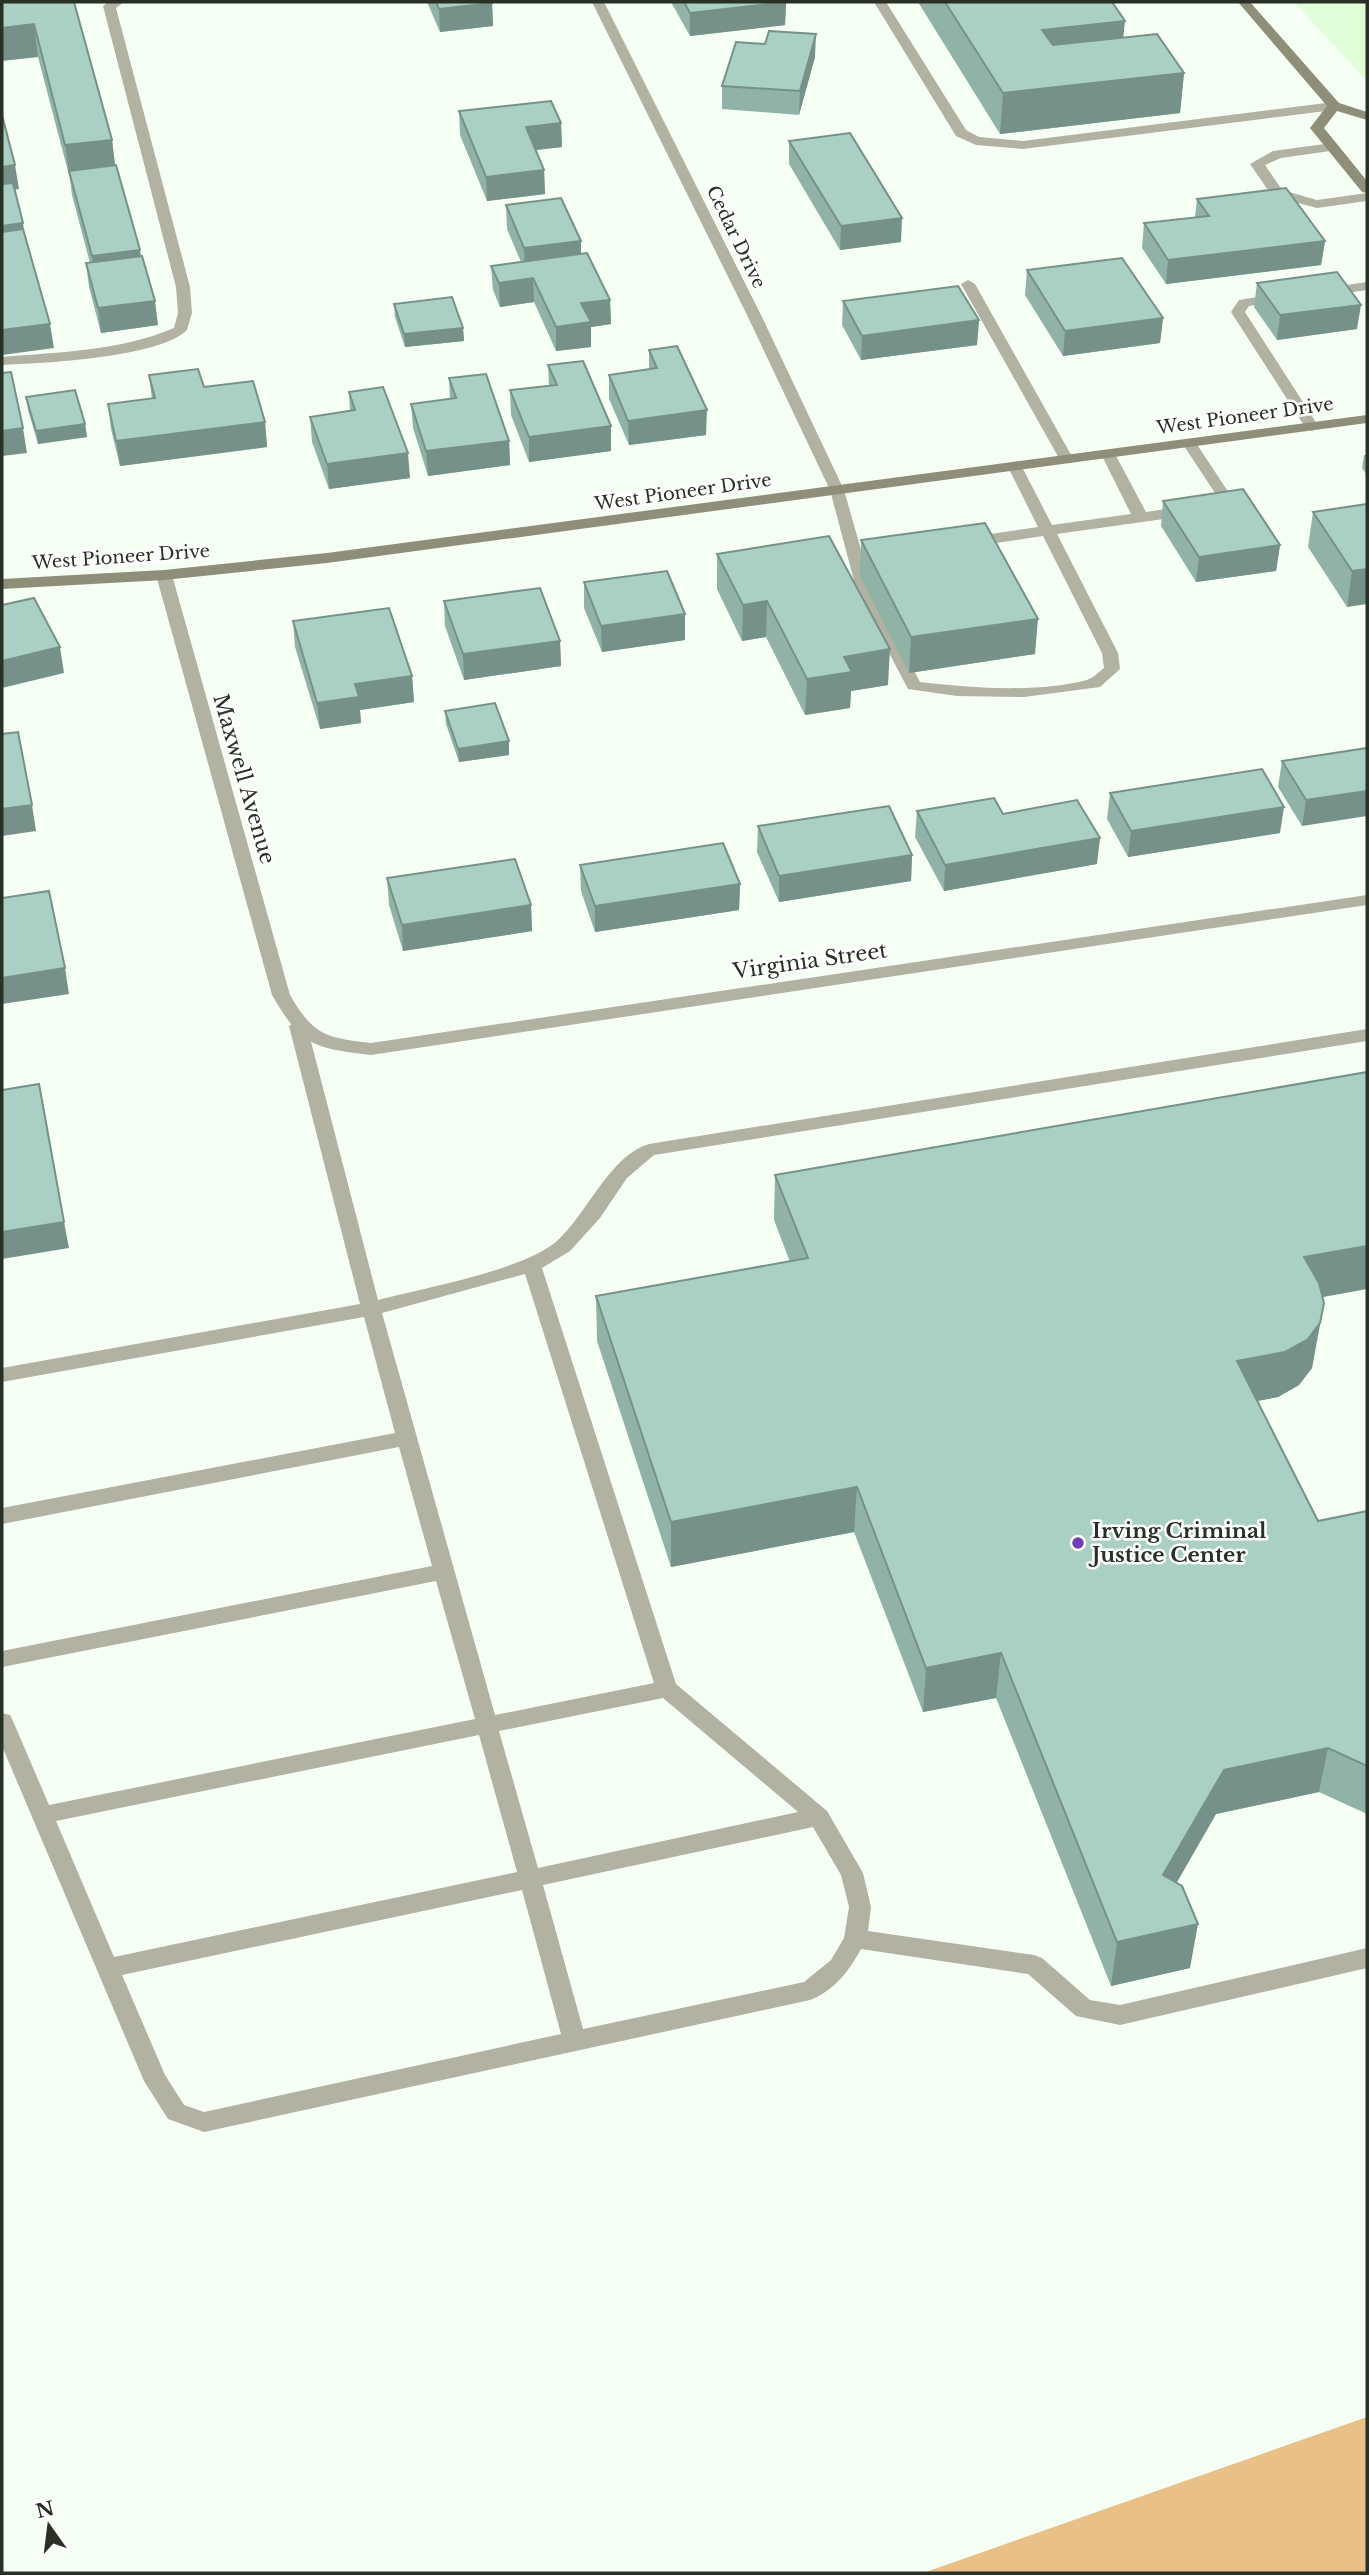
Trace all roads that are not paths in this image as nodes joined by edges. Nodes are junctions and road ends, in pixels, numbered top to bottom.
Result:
1 (118, 2) edge
2 (598, 2) edge
3 (880, 2) edge
4 (1244, 2) edge
5 (1334, 106) junction
6 (1367, 117) edge
7 (1332, 147) junction
8 (1367, 189) edge
9 (1367, 197) edge
10 (968, 284) dead end
11 (1367, 286) edge
12 (2, 361) edge
13 (1367, 419) edge
14 (1312, 427) junction
15 (1189, 443) junction
16 (1108, 454) junction
17 (1067, 460) junction
18 (1015, 467) junction
19 (837, 490) junction
20 (1141, 518) junction
21 (1048, 532) junction
22 (951, 544) edge
23 (860, 555) joint
24 (164, 575) junction
25 (2, 584) edge
26 (1367, 900) edge
27 (298, 1026) junction
28 (1367, 1035) edge
29 (532, 1265) junction
30 (372, 1309) junction
31 (2, 1375) edge
32 (407, 1438) junction
33 (2, 1516) edge
34 (444, 1572) junction
35 (2, 1658) edge
36 (667, 1689) junction
37 (2, 1721) edge
38 (486, 1725) junction
39 (42, 1815) junction
40 (819, 1817) junction
41 (530, 1878) junction
42 (855, 1939) junction
43 (1367, 1958) edge
44 (108, 1968) junction
45 (575, 2041) junction

1 - 12 street
2 - 19 street, Cedar Drive
3 - 5 street
4 - 5 main road
5 - 6 main road
5 - 7 main road
7 - 8 main road
7 - 9 street
10 - 17 street
11 - 14 street
13 - 14 main road, West Pioneer Drive
14 - 15 main road, West Pioneer Drive
15 - 16 main road, West Pioneer Drive
15 - 20 street
16 - 17 main road, West Pioneer Drive
16 - 20 street
17 - 18 main road, West Pioneer Drive
18 - 19 main road, West Pioneer Drive
18 - 21 lane
19 - 23 street, Cedar Drive
19 - 24 main road, West Pioneer Drive
20 - 21 street
21 - 22 street
21 - 23 lane
24 - 25 main road, West Pioneer Drive
24 - 27 street, Maxwell Avenue
26 - 27 street, Virginia Street
27 - 30 street
28 - 29 street
29 - 30 street
29 - 36 street
30 - 31 street
30 - 32 street
32 - 33 street
32 - 34 street
34 - 35 street
34 - 38 street
36 - 38 street
36 - 40 street
37 - 39 street
38 - 39 street
38 - 41 street
39 - 44 street
40 - 41 street
40 - 42 street
41 - 44 street
41 - 45 street
42 - 43 street
42 - 45 street
44 - 45 street

